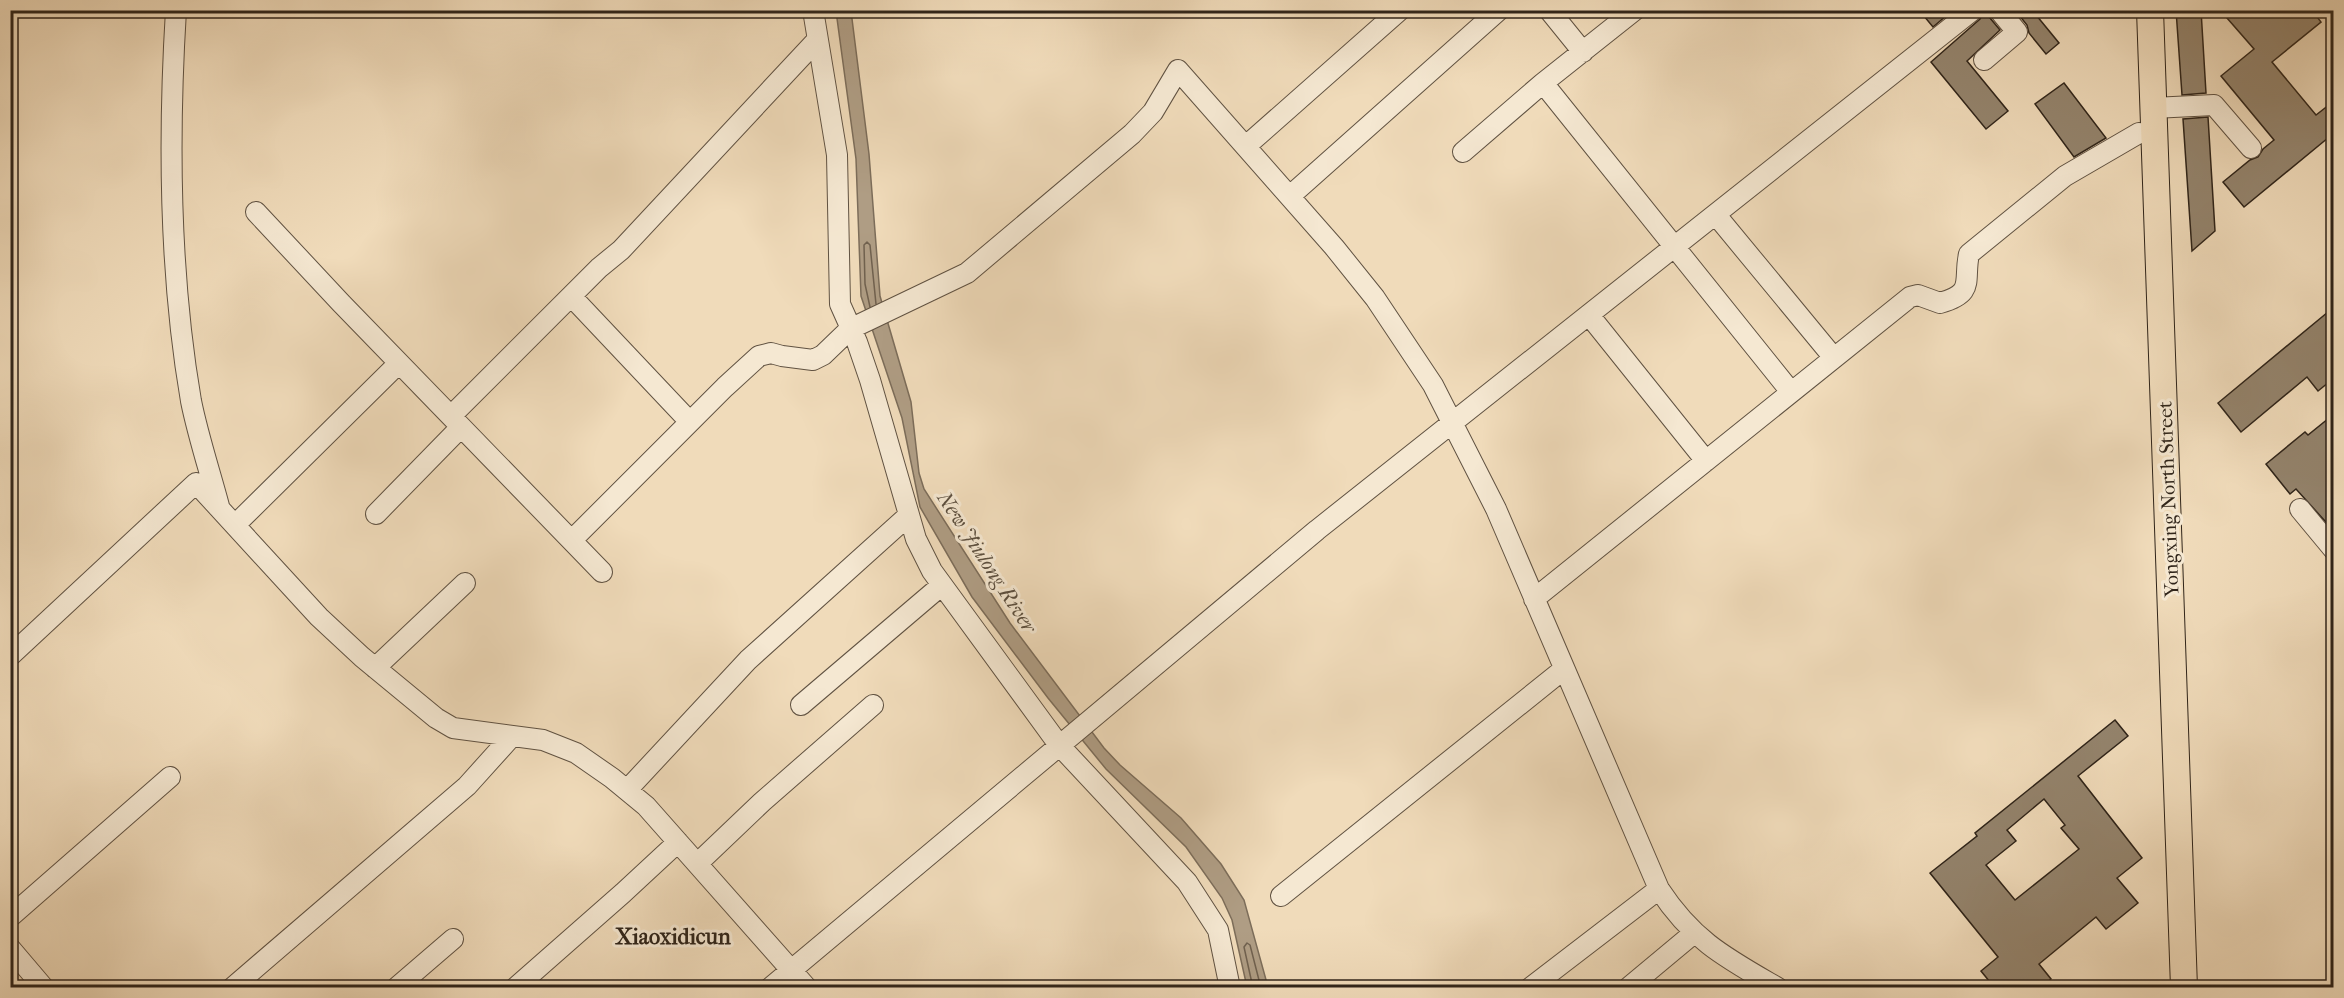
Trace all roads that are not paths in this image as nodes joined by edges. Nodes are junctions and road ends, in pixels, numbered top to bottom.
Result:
1 (176, 10) edge
2 (813, 10) edge
3 (1400, 10) edge
4 (1499, 10) edge
5 (1549, 10) edge
6 (1635, 10) edge
7 (1973, 10) edge
8 (1999, 10) edge
9 (2134, 10) edge
10 (2150, 10) edge
11 (817, 40) junction
12 (1583, 52) junction
13 (1984, 60) dead end
14 (1544, 83) junction
15 (2153, 108) junction
16 (2139, 133) junction
17 (1245, 146) junction
18 (2251, 148) dead end
19 (1463, 152) dead end
20 (1290, 196) junction
21 (256, 212) dead end
22 (1716, 215) junction
23 (1675, 248) junction
24 (571, 296) junction
25 (1589, 315) junction
26 (850, 329) junction
27 (1834, 358) junction
28 (399, 363) junction
29 (1791, 392) junction
30 (456, 421) junction
31 (690, 422) junction
32 (1452, 423) junction
33 (1706, 461) junction
34 (220, 509) junction
35 (2300, 509) dead end
36 (376, 514) dead end
37 (909, 515) junction
38 (235, 525) junction
39 (572, 540) junction
40 (2334, 550) edge
41 (603, 572) dead end
42 (465, 583) dead end
43 (942, 585) junction
44 (1534, 599) junction
45 (10, 656) edge
46 (375, 668) junction
47 (1564, 669) junction
48 (801, 705) dead end
49 (873, 705) dead end
50 (512, 736) junction
51 (1059, 745) junction
52 (170, 777) dead end
53 (627, 790) junction
54 (678, 842) junction
55 (698, 863) junction
56 (1659, 890) junction
57 (1281, 896) dead end
58 (10, 917) edge
59 (1694, 933) junction
60 (453, 939) dead end
61 (10, 948) edge
62 (792, 969) junction
63 (44, 987) edge
64 (232, 987) edge
65 (396, 987) edge
66 (514, 987) edge
67 (770, 987) edge
68 (807, 987) edge
69 (1230, 987) edge
70 (1530, 987) edge
71 (1628, 987) edge
72 (1778, 987) edge
73 (2168, 987) edge
74 (2184, 987) edge

1 - 34 street
2 - 11 street
3 - 17 street
4 - 20 street
5 - 12 street
6 - 12 street
7 - 22 street
8 - 13 street
9 - 16 main road, Yongxing North Street
10 - 15 main road, Yongxing North Street
11 - 24 street
11 - 26 street
12 - 14 street
14 - 19 street
14 - 23 street
15 - 18 street
15 - 74 main road, Yongxing North Street
16 - 27 street
16 - 73 main road, Yongxing North Street
17 - 20 street
17 - 26 street
20 - 32 street
21 - 28 street
22 - 23 street
22 - 27 street
23 - 25 street
23 - 29 street
24 - 30 street
24 - 31 street
25 - 32 street
25 - 33 street
26 - 31 street
26 - 37 street
27 - 29 street
28 - 30 street
28 - 38 street
29 - 33 street
30 - 36 street
30 - 39 street
31 - 39 street
32 - 44 street
32 - 51 street
33 - 44 street
34 - 38 street
34 - 45 street
35 - 40 street
37 - 43 street
37 - 53 street
38 - 46 street
39 - 41 street
42 - 46 street
43 - 48 street
43 - 51 street
44 - 47 street
46 - 50 street
47 - 56 street
47 - 57 street
49 - 55 street
50 - 53 street
50 - 64 street
51 - 62 street
51 - 69 street
52 - 58 street
53 - 54 street
54 - 55 street
54 - 66 street
55 - 62 street
56 - 59 street
56 - 70 street
59 - 71 street
59 - 72 street
60 - 65 street
61 - 63 street
62 - 67 street
62 - 68 street

